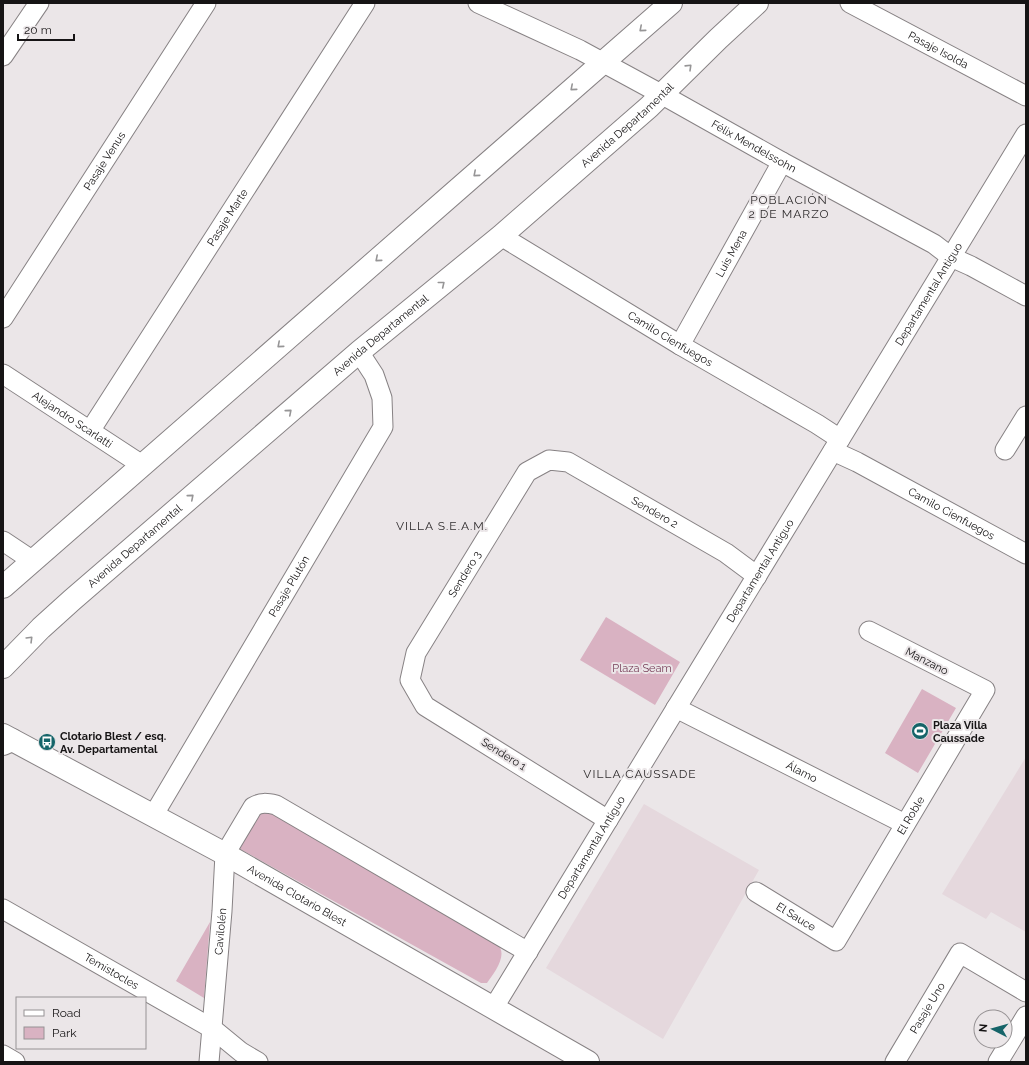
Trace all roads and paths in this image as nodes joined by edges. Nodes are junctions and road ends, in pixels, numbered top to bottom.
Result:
1 (39, 3) edge
2 (206, 3) edge
3 (365, 3) edge
4 (478, 3) edge
5 (671, 3) edge
6 (757, 3) edge
7 (850, 3) edge
8 (3, 56) edge
9 (603, 62) junction
10 (662, 94) junction
11 (1026, 96) edge
12 (1026, 134) edge
13 (782, 162) junction
14 (501, 236) junction
15 (951, 257) junction
16 (1026, 296) edge
17 (3, 318) edge
18 (680, 345) junction
19 (359, 352) junction
20 (3, 374) edge
21 (1026, 416) edge
22 (90, 431) junction
23 (837, 445) junction
24 (1005, 450) dead end
25 (548, 460) joint
26 (142, 465) junction
27 (3, 541) edge
28 (1026, 554) edge
29 (33, 561) junction
30 (757, 576) junction
31 (3, 587) edge
32 (870, 631) dead end
33 (3, 667) edge
34 (410, 680) joint
35 (985, 690) joint
36 (676, 708) junction
37 (6, 740) edge
38 (153, 816) junction
39 (608, 820) junction
40 (905, 824) junction
41 (225, 854) junction
42 (756, 892) dead end
43 (3, 909) edge
44 (836, 941) joint
45 (528, 952) junction
46 (1026, 992) edge
47 (494, 1007) junction
48 (1026, 1016) edge
49 (213, 1029) junction
50 (3, 1055) edge
51 (15, 1062) edge
52 (209, 1062) edge
53 (258, 1062) edge
54 (588, 1062) edge
55 (895, 1062) edge
56 (998, 1062) edge

1 - 8 street
2 - 17 street, Pasaje Venus
3 - 22 street, Pasaje Marte
4 - 9 street, Félix Mendelssohn
5 -> 9 main road
10 -> 6 main road, Avenida Departamental
7 - 11 street, Pasaje Isolda
9 - 10 street, Félix Mendelssohn
9 -> 26 main road
10 - 13 street, Félix Mendelssohn
10 - 14 main road, Avenida Departamental
12 - 15 street, Departamental Antiguo
13 - 15 street, Félix Mendelssohn
13 - 18 street, Luis Mena
14 - 18 street, Camilo Cienfuegos
19 -> 14 main road, Avenida Departamental
15 - 16 street, Félix Mendelssohn
15 - 23 street, Departamental Antiguo
18 - 23 street, Camilo Cienfuegos
33 -> 19 main road, Avenida Departamental
19 - 38 street, Pasaje Plutón
20 - 22 street, Alejandro Scarlatti
21 - 24 street
22 - 26 street, Alejandro Scarlatti
23 - 28 street, Camilo Cienfuegos
23 - 30 street, Departamental Antiguo
25 - 30 street, Sendero 2
25 - 34 street, Sendero 3
26 - 29 main road
27 - 29 street
29 - 31 main road
30 - 36 street, Departamental Antiguo
32 - 35 street, Manzano
34 - 39 street, Sendero 1
35 - 40 street, El Roble
36 - 39 street, Departamental Antiguo
36 - 40 street, Álamo
37 - 38 main road, Avenida Clotario Blest
38 - 41 main road, Avenida Clotario Blest
39 - 45 street, Departamental Antiguo
40 - 44 street, El Roble
41 - 45 street, Cavilolén
41 - 47 main road, Avenida Clotario Blest
41 - 49 street, Cavilolén
42 - 44 street, El Sauce
43 - 49 street, Temístocles
45 - 47 street, Departamental Antiguo
46 - 55 street, Pasaje Uno
47 - 54 main road, Avenida Clotario Blest
48 - 56 street
49 - 52 street, Cavilolén
49 - 53 street, Temístocles
50 - 51 street

